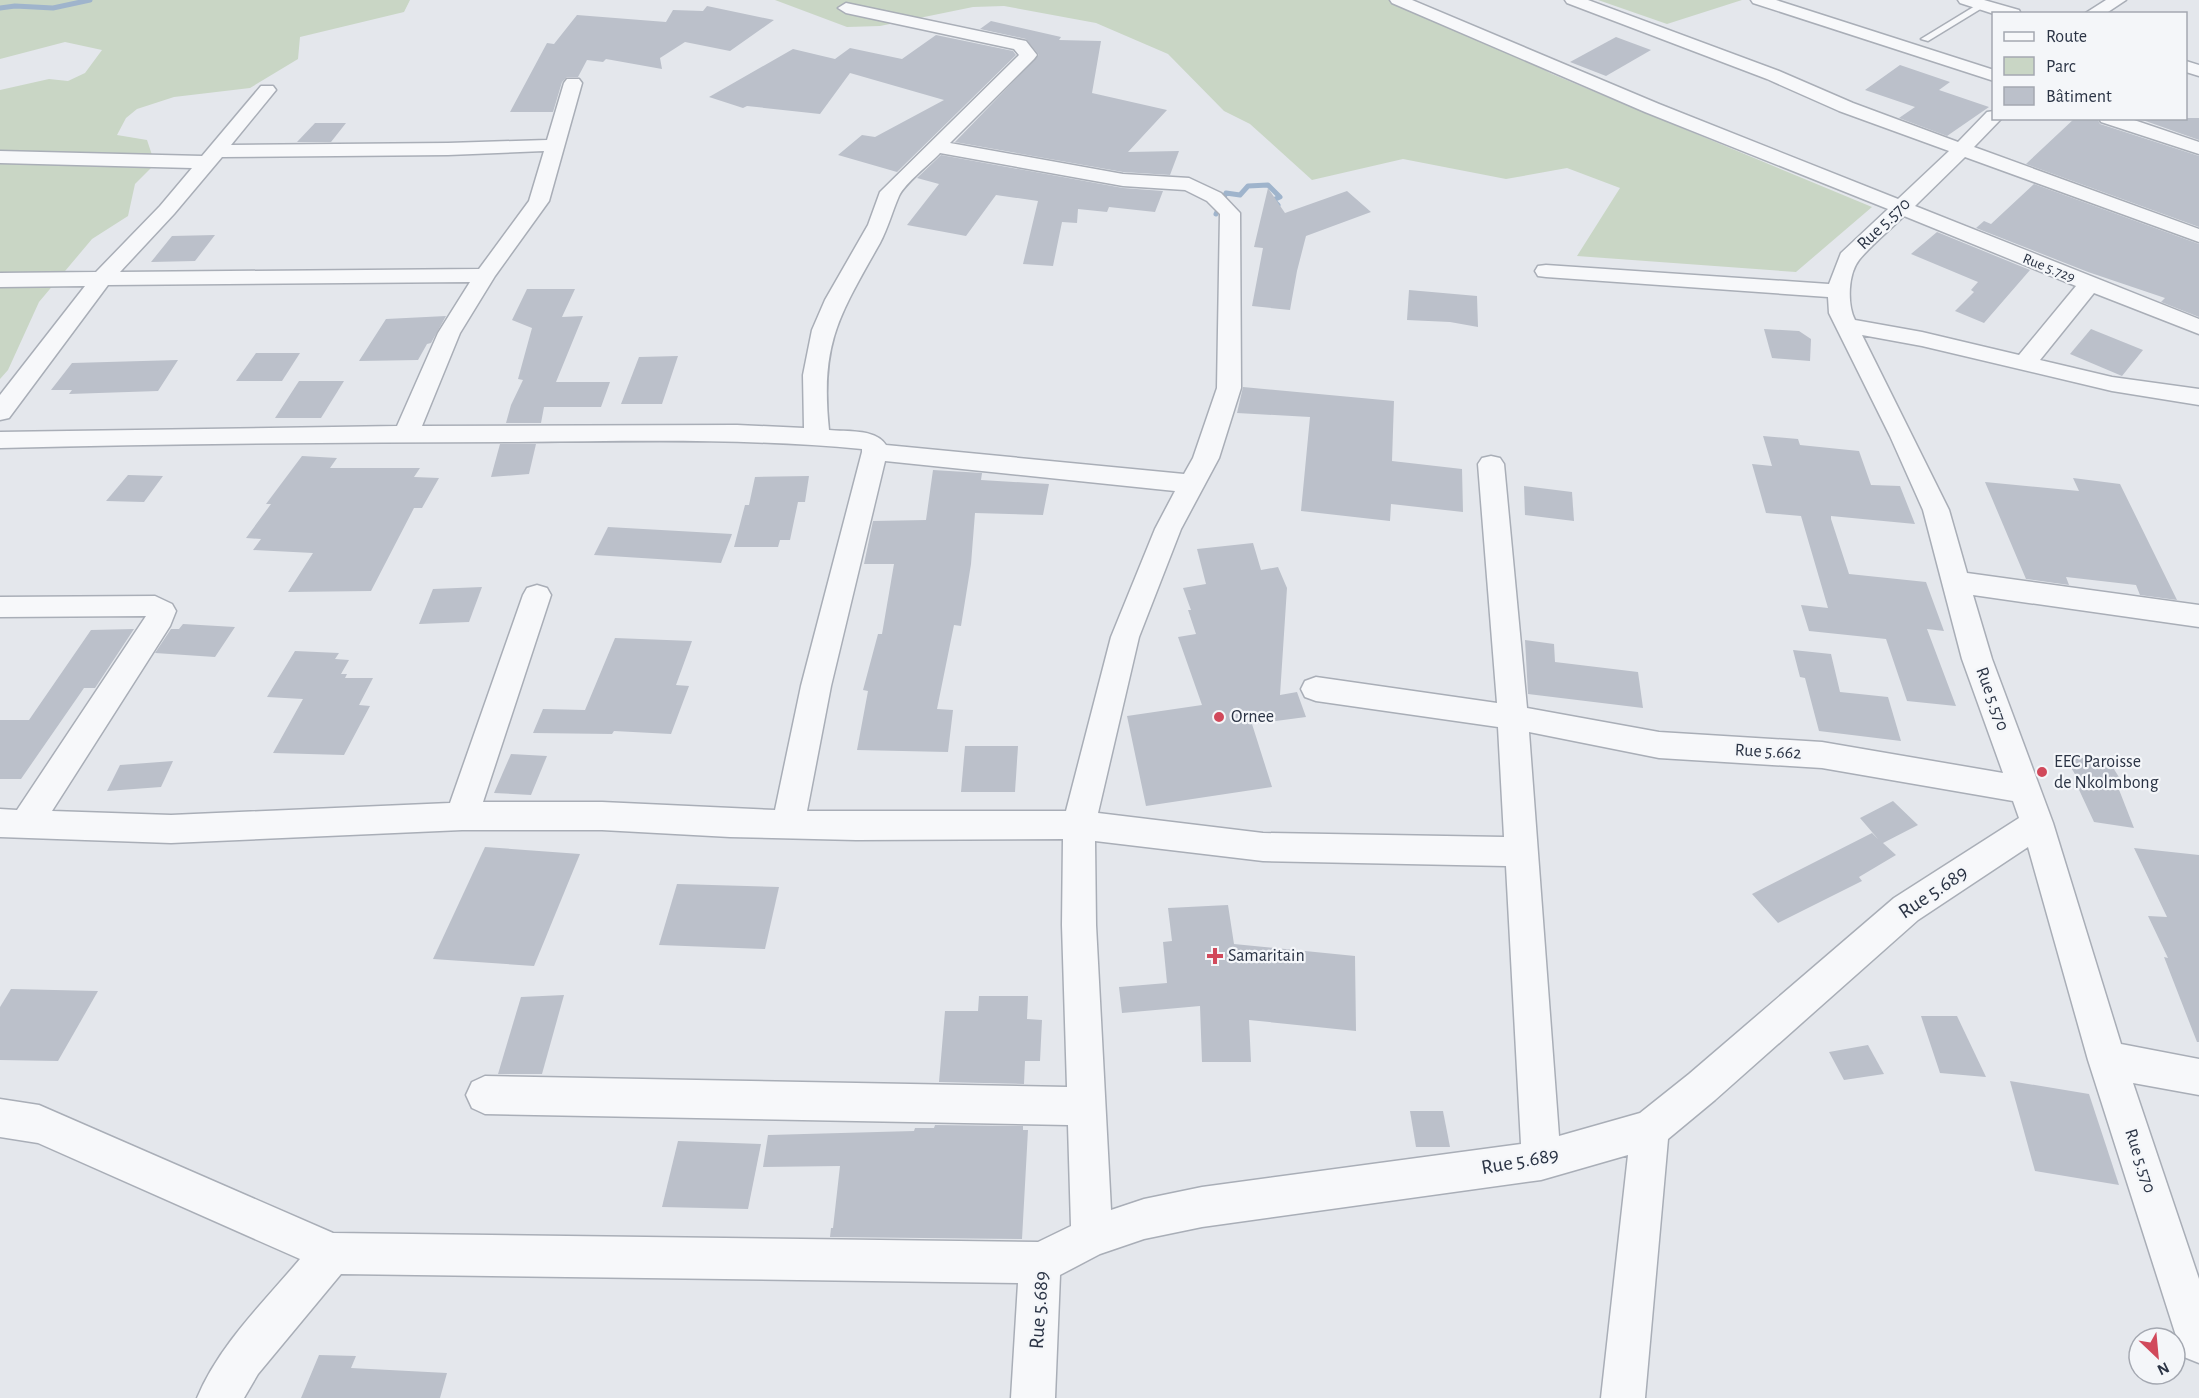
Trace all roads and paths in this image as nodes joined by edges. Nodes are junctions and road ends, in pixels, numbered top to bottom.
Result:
1 (1398, 0) edge
2 (1573, 0) edge
3 (1759, 0) edge
4 (1966, 0) edge
5 (2118, 0) edge
6 (1983, 5) junction
7 (846, 8) dead end
8 (2006, 12) edge
9 (2096, 12) edge
10 (1925, 39) dead end
11 (1992, 75) edge
12 (573, 82) dead end
13 (267, 90) dead end
14 (1992, 118) edge
15 (2114, 120) edge
16 (557, 145) junction
17 (934, 146) junction
18 (2199, 148) edge
19 (1961, 150) junction
20 (211, 156) junction
21 (0, 157) edge
22 (1899, 208) junction
23 (2199, 236) edge
24 (1546, 271) dead end
25 (485, 275) junction
26 (0, 279) edge
27 (102, 279) junction
28 (2089, 284) junction
29 (1838, 291) junction
30 (1846, 325) junction
31 (2199, 327) edge
32 (2024, 364) junction
33 (2199, 397) edge
34 (0, 412) edge
35 (406, 434) junction
36 (817, 437) junction
37 (0, 440) edge
38 (875, 452) junction
39 (1491, 464) dead end
40 (1192, 484) junction
41 (1956, 582) junction
42 (537, 595) dead end
43 (0, 607) edge
44 (2199, 616) edge
45 (1316, 689) dead end
46 (1513, 717) junction
47 (2030, 807) junction
48 (462, 816) junction
49 (13, 823) edge
50 (787, 823) junction
51 (1079, 825) junction
52 (1521, 852) junction
53 (2108, 1060) junction
54 (2199, 1077) edge
55 (485, 1095) dead end
56 (1086, 1106) junction
57 (2, 1121) edge
58 (1650, 1129) junction
59 (1541, 1161) junction
60 (1092, 1237) junction
61 (332, 1253) junction
62 (1040, 1263) junction
63 (2199, 1342) edge
64 (219, 1398) edge
65 (1033, 1398) edge
66 (1623, 1398) edge

1 - 22 street, Rue 5.729
2 - 19 street
3 - 11 street
4 - 6 street
5 - 9 street
6 - 8 street
6 - 10 lane
7 - 17 street
12 - 16 street
13 - 20 street
14 - 19 street, Rue 5.570
15 - 18 street
16 - 20 street
16 - 25 street
17 - 36 street
17 - 40 street
19 - 22 street, Rue 5.570
19 - 23 street
20 - 21 street
20 - 27 street
22 - 28 street, Rue 5.729
22 - 29 street, Rue 5.570
24 - 29 street
25 - 27 street
25 - 35 street
26 - 27 street
27 - 34 street
28 - 31 street, Rue 5.729
28 - 32 street
29 - 30 street, Rue 5.570
30 - 32 street
30 - 41 street, Rue 5.570
32 - 33 street
35 - 36 street
35 - 37 street
36 - 38 street
38 - 40 street
38 - 50 street
39 - 46 street
40 - 51 street
41 - 44 street
41 - 47 street, Rue 5.570
42 - 48 street
43 - 49 street
45 - 46 street, Rue 5.662
46 - 47 street, Rue 5.662
46 - 52 street
47 - 53 street, Rue 5.570
47 - 58 street, Rue 5.689
48 - 49 street
48 - 50 street
50 - 51 street
51 - 52 street
51 - 56 street
52 - 59 street
53 - 54 street
53 - 63 street, Rue 5.570
55 - 56 street
56 - 60 street
57 - 61 street
58 - 59 street, Rue 5.689
58 - 66 street
59 - 60 street, Rue 5.689
60 - 62 street, Rue 5.689
61 - 62 street
61 - 64 street
62 - 65 street, Rue 5.689

